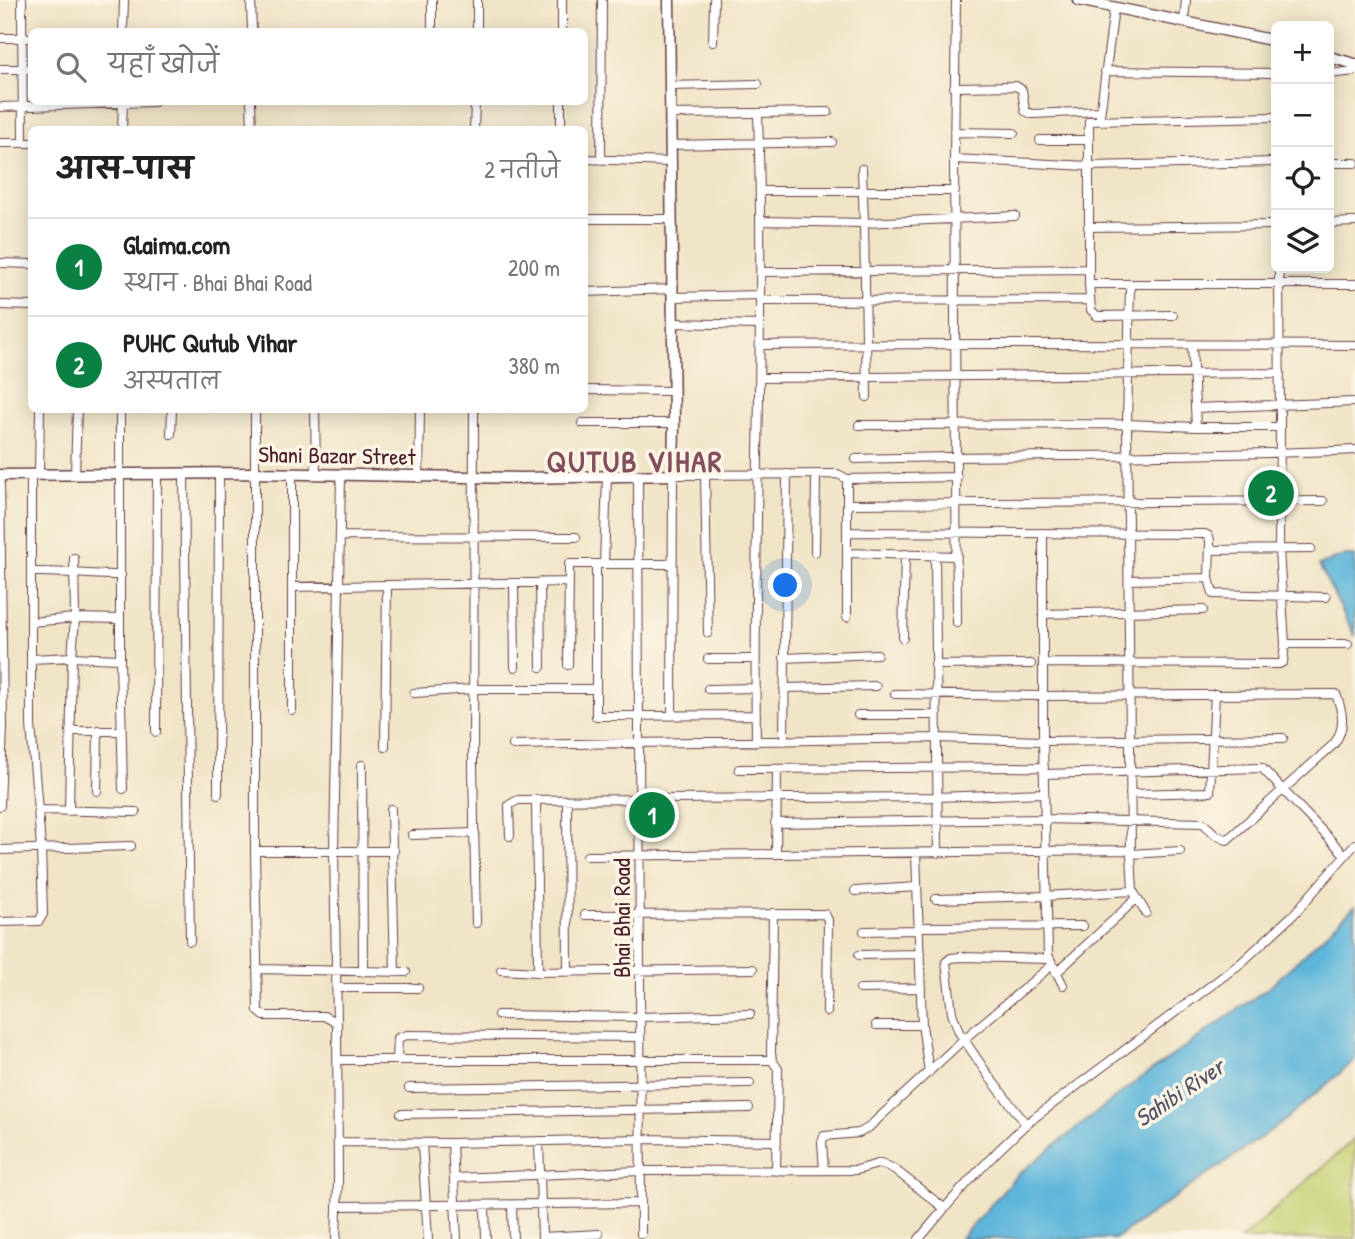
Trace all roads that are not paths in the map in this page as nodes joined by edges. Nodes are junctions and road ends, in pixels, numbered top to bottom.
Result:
1 (22, 0) edge
2 (124, 0) edge
3 (251, 0) edge
4 (432, 0) edge
5 (477, 0) edge
6 (562, 0) edge
7 (602, 0) edge
8 (669, 0) edge
9 (715, 0) edge
10 (956, 0) edge
11 (1081, 0) edge
12 (1186, 0) edge
13 (1114, 8) junction
14 (1184, 21) junction
15 (123, 28) edge
16 (252, 28) edge
17 (432, 28) edge
18 (477, 28) edge
19 (562, 28) edge
20 (0, 38) edge
21 (27, 38) edge
22 (1271, 40) edge
23 (713, 42) dead end
24 (1334, 58) edge
25 (1355, 64) edge
26 (0, 69) edge
27 (27, 69) edge
28 (1105, 71) junction
29 (1355, 71) edge
30 (1271, 73) edge
31 (1334, 73) edge
32 (758, 84) dead end
33 (669, 86) junction
34 (954, 87) junction
35 (48, 105) edge
36 (123, 105) edge
37 (251, 105) edge
38 (475, 105) edge
39 (561, 105) edge
40 (23, 106) junction
41 (0, 107) edge
42 (828, 112) dead end
43 (758, 113) junction
44 (670, 114) junction
45 (1100, 115) junction
46 (1271, 117) edge
47 (122, 126) edge
48 (252, 126) edge
49 (474, 126) edge
50 (561, 126) edge
51 (954, 132) junction
52 (1014, 133) dead end
53 (1088, 140) junction
54 (1040, 141) dead end
55 (832, 142) dead end
56 (0, 143) edge
57 (27, 143) edge
58 (671, 145) junction
59 (759, 145) junction
60 (588, 159) edge
61 (954, 159) junction
62 (601, 160) junction
63 (670, 162) junction
64 (1271, 162) edge
65 (1334, 163) edge
66 (1355, 163) edge
67 (1088, 166) junction
68 (862, 169) dead end
69 (761, 191) junction
70 (955, 191) junction
71 (863, 192) junction
72 (1014, 216) dead end
73 (955, 218) junction
74 (588, 219) edge
75 (671, 219) junction
76 (761, 221) junction
77 (1355, 222) edge
78 (864, 223) junction
79 (1334, 223) edge
80 (1271, 225) edge
81 (1088, 227) junction
82 (0, 263) edge
83 (28, 264) edge
84 (956, 270) junction
85 (1089, 270) junction
86 (865, 271) junction
87 (762, 272) junction
88 (1279, 273) edge
89 (1089, 284) junction
90 (1279, 284) junction
91 (1355, 284) edge
92 (1130, 286) junction
93 (588, 292) edge
94 (673, 293) junction
95 (760, 298) junction
96 (1090, 300) junction
97 (956, 301) junction
98 (864, 302) junction
99 (0, 305) edge
100 (28, 306) edge
101 (1173, 315) dead end
102 (1130, 316) junction
103 (673, 323) junction
104 (760, 325) junction
105 (1129, 342) junction
106 (957, 344) junction
107 (1279, 344) junction
108 (760, 345) junction
109 (867, 345) junction
110 (1192, 345) junction
111 (1355, 345) edge
112 (1280, 373) junction
113 (1129, 375) junction
114 (1194, 375) junction
115 (867, 376) junction
116 (957, 377) junction
117 (760, 378) junction
118 (588, 390) edge
119 (673, 391) junction
120 (867, 397) dead end
121 (1355, 402) edge
122 (1280, 404) junction
123 (1195, 408) junction
124 (40, 413) edge
125 (77, 413) edge
126 (120, 413) edge
127 (172, 413) edge
128 (255, 413) edge
129 (315, 413) edge
130 (420, 413) edge
131 (474, 413) edge
132 (582, 423) dead end
133 (674, 423) junction
134 (957, 424) junction
135 (1127, 424) junction
136 (859, 425) dead end
137 (1196, 427) junction
138 (1280, 427) junction
139 (171, 434) dead end
140 (1355, 450) edge
141 (1281, 454) junction
142 (1129, 455) junction
143 (957, 456) junction
144 (856, 459) dead end
145 (254, 473) junction
146 (756, 473) junction
147 (35, 474) junction
148 (75, 474) junction
149 (120, 474) junction
150 (157, 474) junction
151 (184, 474) junction
152 (219, 474) junction
153 (292, 474) junction
154 (705, 474) junction
155 (787, 474) junction
156 (0, 475) edge
157 (316, 475) junction
158 (638, 475) junction
159 (673, 475) junction
160 (816, 475) junction
161 (341, 476) junction
162 (607, 476) junction
163 (957, 477) junction
164 (419, 478) junction
165 (473, 478) junction
166 (846, 479) junction
167 (1281, 500) junction
168 (1322, 501) dead end
169 (957, 503) junction
170 (1128, 503) junction
171 (847, 504) junction
172 (847, 532) junction
173 (957, 533) junction
174 (1043, 533) junction
175 (1128, 534) junction
176 (340, 536) junction
177 (473, 537) junction
178 (576, 537) dead end
179 (1311, 549) dead end
180 (1210, 550) junction
181 (1279, 550) junction
182 (815, 552) dead end
183 (847, 553) junction
184 (905, 554) junction
185 (934, 555) junction
186 (957, 555) junction
187 (74, 558) dead end
188 (600, 564) junction
189 (638, 564) junction
190 (672, 564) junction
191 (31, 572) junction
192 (75, 573) junction
193 (121, 575) junction
194 (1209, 578) junction
195 (1129, 580) junction
196 (540, 582) junction
197 (568, 582) junction
198 (514, 583) junction
199 (387, 584) junction
200 (473, 584) junction
201 (339, 585) junction
202 (292, 587) junction
203 (1282, 596) junction
204 (1326, 597) dead end
205 (1203, 610) dead end
206 (1129, 612) junction
207 (1043, 614) junction
208 (847, 617) dead end
209 (75, 618) junction
210 (120, 619) junction
211 (31, 621) junction
212 (957, 623) dead end
213 (708, 634) dead end
214 (903, 638) dead end
215 (1285, 644) junction
216 (1348, 644) dead end
217 (877, 654) dead end
218 (1, 657) edge
219 (72, 657) junction
220 (784, 658) junction
221 (31, 659) junction
222 (708, 659) dead end
223 (755, 659) junction
224 (120, 660) junction
225 (1129, 662) junction
226 (1043, 663) junction
227 (1031, 664) dead end
228 (568, 665) dead end
229 (935, 665) junction
230 (515, 667) dead end
231 (541, 667) dead end
232 (876, 686) dead end
233 (756, 688) junction
234 (784, 688) junction
235 (473, 689) junction
236 (596, 689) junction
237 (708, 689) dead end
238 (414, 693) dead end
239 (1, 694) edge
240 (895, 694) dead end
241 (1130, 694) junction
242 (1215, 694) junction
243 (935, 695) junction
244 (1043, 696) junction
245 (292, 710) dead end
246 (640, 715) junction
247 (673, 715) junction
248 (755, 715) junction
249 (858, 715) dead end
250 (936, 715) junction
251 (98, 730) junction
252 (70, 731) junction
253 (121, 731) junction
254 (156, 732) dead end
255 (935, 738) junction
256 (1283, 738) dead end
257 (1213, 739) junction
258 (2, 740) edge
259 (1130, 740) junction
260 (756, 741) junction
261 (784, 741) junction
262 (1043, 741) junction
263 (640, 743) junction
264 (513, 746) dead end
265 (385, 747) dead end
266 (362, 765) dead end
267 (935, 768) junction
268 (740, 769) dead end
269 (777, 769) junction
270 (1044, 770) junction
271 (1212, 771) junction
272 (1130, 772) junction
273 (123, 789) dead end
274 (1283, 789) junction
275 (97, 791) dead end
276 (1044, 793) junction
277 (218, 794) dead end
278 (1130, 794) junction
279 (936, 797) junction
280 (640, 799) junction
281 (776, 799) junction
282 (567, 800) junction
283 (536, 801) junction
284 (0, 806) edge
285 (391, 809) dead end
286 (38, 810) junction
287 (69, 811) junction
288 (136, 812) dead end
289 (1045, 819) junction
290 (937, 822) junction
291 (1131, 822) junction
292 (775, 823) junction
293 (475, 834) junction
294 (412, 835) dead end
295 (510, 836) dead end
296 (1355, 844) edge
297 (131, 846) dead end
298 (41, 847) junction
299 (0, 850) edge
300 (334, 850) junction
301 (394, 850) junction
302 (363, 851) junction
303 (1180, 851) dead end
304 (255, 852) junction
305 (1045, 852) junction
306 (1131, 852) junction
307 (916, 853) junction
308 (938, 853) junction
309 (776, 854) junction
310 (1345, 855) junction
311 (587, 856) dead end
312 (640, 856) junction
313 (917, 887) junction
314 (855, 891) dead end
315 (1135, 895) junction
316 (1046, 897) junction
317 (936, 899) dead end
318 (773, 913) junction
319 (1146, 914) dead end
320 (585, 915) dead end
321 (640, 915) junction
322 (0, 922) edge
323 (476, 922) dead end
324 (1047, 926) junction
325 (1083, 926) dead end
326 (919, 928) junction
327 (864, 931) dead end
328 (190, 940) dead end
329 (920, 954) junction
330 (859, 955) dead end
331 (1052, 966) junction
332 (257, 969) junction
333 (753, 969) dead end
334 (502, 970) dead end
335 (640, 971) junction
336 (337, 972) junction
337 (363, 972) junction
338 (395, 972) junction
339 (406, 972) dead end
340 (538, 972) junction
341 (568, 972) junction
342 (1063, 985) dead end
343 (337, 988) junction
344 (418, 988) dead end
345 (921, 988) junction
346 (860, 989) dead end
347 (827, 1012) dead end
348 (498, 1014) dead end
349 (750, 1014) dead end
350 (640, 1017) junction
351 (337, 1023) junction
352 (876, 1025) dead end
353 (922, 1025) junction
354 (640, 1037) junction
355 (964, 1039) junction
356 (338, 1060) junction
357 (397, 1060) junction
358 (772, 1060) junction
359 (641, 1061) junction
360 (929, 1072) junction
361 (750, 1083) dead end
362 (641, 1084) junction
363 (409, 1088) dead end
364 (749, 1108) dead end
365 (641, 1110) junction
366 (401, 1114) dead end
367 (1026, 1124) junction
368 (641, 1139) junction
369 (539, 1141) junction
370 (338, 1142) junction
371 (777, 1142) junction
372 (452, 1143) junction
373 (422, 1144) junction
374 (824, 1170) junction
375 (641, 1171) junction
376 (776, 1171) junction
377 (540, 1175) junction
378 (454, 1178) junction
379 (641, 1203) junction
380 (513, 1205) junction
381 (542, 1205) junction
382 (337, 1206) junction
383 (456, 1206) junction
384 (485, 1206) junction
385 (427, 1207) junction
386 (944, 1208) junction
387 (599, 1234) dead end
388 (641, 1234) dead end
389 (542, 1238) edge
390 (336, 1239) edge
391 (428, 1239) edge
392 (457, 1239) edge
393 (486, 1239) edge
394 (513, 1239) edge
395 (919, 1239) edge

1 - 21 street
2 - 15 street
3 - 16 street
4 - 17 street
5 - 18 street
6 - 19 street
7 - 62 street
8 - 33 street
9 - 23 street
10 - 34 street
11 - 13 street
12 - 14 street
13 - 14 street
13 - 28 street
14 - 22 street
20 - 21 street
21 - 27 street
24 - 25 street
26 - 27 street
27 - 40 street
28 - 30 street
28 - 45 street
29 - 31 street
32 - 33 street
33 - 44 street
34 - 45 street
34 - 51 street
35 - 40 street
36 - 47 street
37 - 48 street
38 - 49 street
39 - 50 street
40 - 41 street
40 - 57 street
42 - 43 street
43 - 44 street
43 - 59 street
44 - 58 street
45 - 46 street
45 - 53 street
51 - 52 street
51 - 61 street
53 - 54 street
53 - 67 street
55 - 59 street
56 - 57 street
58 - 59 street
58 - 63 street
59 - 69 street
60 - 62 street
61 - 67 street
61 - 70 street
62 - 63 street
63 - 75 street
64 - 67 street
65 - 66 street
67 - 81 street
68 - 71 street
69 - 71 street
69 - 76 street
70 - 71 street
70 - 73 street
71 - 78 street
72 - 73 street
73 - 78 street
73 - 84 street
74 - 75 street
75 - 94 street
76 - 78 street
76 - 87 street
77 - 79 street
78 - 86 street
80 - 81 street
81 - 85 street
82 - 83 street
84 - 85 street
84 - 86 street
84 - 97 street
85 - 89 street
86 - 87 street
86 - 98 street
87 - 95 street
88 - 90 street
89 - 92 street
89 - 96 street
90 - 91 street
90 - 92 street
90 - 107 street
92 - 102 street
93 - 94 street
94 - 95 street
94 - 103 street
95 - 98 street
95 - 104 street
96 - 97 street
96 - 102 street
97 - 98 street
97 - 106 street
98 - 109 street
99 - 100 street
101 - 102 street
102 - 105 street
103 - 104 street
103 - 119 street
104 - 108 street
105 - 106 street
105 - 110 street
105 - 113 street
106 - 109 street
106 - 116 street
107 - 110 street
107 - 111 street
107 - 112 street
108 - 109 street
108 - 117 street
109 - 115 street
110 - 114 street
112 - 114 street
112 - 122 street
113 - 114 street
113 - 116 street
113 - 135 street
114 - 123 street
115 - 116 street
115 - 117 street
115 - 120 street
116 - 134 street
117 - 146 street
118 - 119 street
119 - 133 street
121 - 122 street
122 - 123 street
122 - 138 street
123 - 137 street
124 - 147 street
125 - 148 street
126 - 149 street
127 - 139 street
128 - 145 street
129 - 157 street
130 - 164 street
131 - 165 street
132 - 133 street
133 - 159 street
134 - 135 street
134 - 136 street
134 - 143 street
135 - 137 street
135 - 142 street
137 - 138 street
138 - 141 street
140 - 141 street
141 - 142 street
141 - 167 street
142 - 143 street
142 - 170 street
143 - 144 street
143 - 163 street
145 - 152 street, Shani Bazar Street
145 - 153 street, Shani Bazar Street
145 - 304 street
146 - 154 street
146 - 155 street
146 - 223 street
147 - 148 street, Shani Bazar Street
147 - 156 street, Shani Bazar Street
147 - 191 street
148 - 149 street, Shani Bazar Street
149 - 150 street, Shani Bazar Street
149 - 193 street
150 - 151 street, Shani Bazar Street
150 - 254 street
151 - 152 street, Shani Bazar Street
151 - 328 street
152 - 277 street
153 - 157 street, Shani Bazar Street
153 - 202 street
154 - 159 street
154 - 213 street
155 - 160 street
155 - 220 street
156 - 218 street
157 - 161 street, Shani Bazar Street
158 - 159 street, Shani Bazar Street
158 - 162 street, Shani Bazar Street
158 - 189 street, Bhai Bhai Road
159 - 190 street
160 - 166 street
160 - 182 street
161 - 164 street, Shani Bazar Street
161 - 176 street
162 - 165 street, Shani Bazar Street
162 - 188 street
163 - 166 street
163 - 169 street
164 - 165 street, Shani Bazar Street
165 - 177 street
166 - 171 street
167 - 168 street
167 - 170 street
167 - 181 street
169 - 170 street
169 - 171 street
169 - 173 street
170 - 175 street
171 - 172 street
172 - 173 street
172 - 183 street
173 - 174 street
173 - 186 street
174 - 175 street
174 - 207 street
175 - 180 street
175 - 195 street
176 - 177 street
176 - 201 street
177 - 178 street
177 - 200 street
179 - 181 street
180 - 181 street
180 - 194 street
181 - 203 street
183 - 184 street
183 - 208 street
184 - 185 street
184 - 214 street
185 - 186 street
185 - 229 street
186 - 212 street
187 - 192 street
188 - 189 street
188 - 197 street
188 - 236 street
189 - 190 street
189 - 246 street, Bhai Bhai Road
190 - 247 street
191 - 192 street
191 - 211 street
192 - 193 street
192 - 209 street
193 - 210 street
194 - 195 street
194 - 203 street
195 - 206 street
196 - 197 street
196 - 198 street
196 - 231 street
197 - 228 street
198 - 200 street
198 - 230 street
199 - 200 street
199 - 201 street
199 - 265 street
200 - 235 street
201 - 202 street
201 - 300 street
202 - 245 street
203 - 204 street
203 - 215 street
205 - 206 street
206 - 207 street
206 - 225 street
207 - 226 street
209 - 210 street
209 - 211 street
209 - 219 street
210 - 224 street
211 - 221 street
215 - 216 street
215 - 225 street
217 - 220 street
218 - 239 street
219 - 221 street
219 - 224 street
219 - 252 street
220 - 234 street
221 - 286 street
222 - 223 street
223 - 233 street
224 - 253 street
225 - 226 street
225 - 241 street
226 - 244 street
227 - 229 street
229 - 243 street
232 - 234 street
233 - 237 street
233 - 248 street
234 - 261 street
235 - 236 street
235 - 238 street
235 - 293 street
236 - 246 street
239 - 258 street
240 - 243 street
241 - 242 street
241 - 244 street
241 - 259 street
242 - 257 street
242 - 274 street
243 - 244 street
243 - 250 street
244 - 262 street
246 - 247 street
246 - 263 street, Bhai Bhai Road
247 - 248 street
248 - 260 street
249 - 250 street
250 - 255 street
251 - 252 street
251 - 253 street
251 - 275 street
252 - 287 street
253 - 273 street
255 - 261 street
255 - 262 street
255 - 267 street
256 - 257 street
257 - 259 street
257 - 271 street
258 - 284 street
259 - 262 street
259 - 272 street
260 - 261 street
260 - 263 street
262 - 270 street
263 - 264 street
263 - 280 street, Bhai Bhai Road
266 - 302 street
267 - 269 street
267 - 270 street
267 - 279 street
268 - 269 street
269 - 281 street
270 - 272 street
270 - 276 street
271 - 272 street
271 - 274 street
271 - 278 street
272 - 278 street
274 - 291 street
274 - 310 street
276 - 279 street
276 - 289 street
278 - 291 street
279 - 281 street
279 - 290 street
280 - 281 street
280 - 282 street
280 - 312 street, Bhai Bhai Road
281 - 292 street
282 - 283 street
282 - 341 street
283 - 295 street
283 - 340 street
285 - 301 street
286 - 287 street
286 - 298 street
287 - 288 street
289 - 290 street
289 - 291 street
289 - 305 street
290 - 292 street
290 - 308 street
291 - 306 street
292 - 309 street
293 - 294 street
293 - 323 street
296 - 310 street
297 - 298 street
298 - 299 street
298 - 322 street
300 - 302 street
300 - 304 street
300 - 336 street
301 - 302 street
301 - 338 street
302 - 337 street
303 - 306 street
304 - 332 street
305 - 306 street
305 - 308 street
305 - 316 street
306 - 315 street
307 - 308 street
307 - 309 street
307 - 313 street
309 - 312 street
310 - 367 street
311 - 312 street
312 - 321 street, Bhai Bhai Road
313 - 314 street
313 - 326 street
315 - 316 street
315 - 319 street
315 - 331 street
316 - 317 street
316 - 324 street
318 - 321 street
318 - 347 street
318 - 358 street
320 - 321 street
321 - 335 street, Bhai Bhai Road
324 - 325 street
324 - 326 street
324 - 331 street
326 - 327 street
326 - 329 street
329 - 330 street
329 - 345 street
331 - 342 street
331 - 355 street
331 - 355 street
332 - 336 street
332 - 351 street
333 - 335 street
334 - 340 street
335 - 341 street
335 - 350 street, Bhai Bhai Road
336 - 337 street
336 - 343 street
337 - 338 street
338 - 339 street
340 - 341 street
343 - 344 street
343 - 351 street
345 - 346 street
345 - 353 street
348 - 350 street
349 - 350 street
350 - 354 street, Bhai Bhai Road
351 - 356 street
352 - 353 street
353 - 360 street
354 - 357 street
354 - 359 street, Bhai Bhai Road
355 - 360 street
355 - 367 street
356 - 357 street
356 - 370 street
357 - 359 street
358 - 359 street
358 - 371 street
359 - 362 street, Bhai Bhai Road
360 - 374 street
361 - 362 street
362 - 363 street
362 - 365 street, Bhai Bhai Road
364 - 365 street
365 - 366 street
365 - 368 street, Bhai Bhai Road
367 - 386 street
368 - 369 street
368 - 371 street
368 - 375 street, Bhai Bhai Road
369 - 372 street
369 - 377 street
370 - 373 street
370 - 382 street
371 - 376 street
372 - 373 street
372 - 378 street
373 - 385 street
374 - 376 street
374 - 386 street
375 - 376 street
375 - 377 street
375 - 379 street, Bhai Bhai Road
377 - 378 street
377 - 381 street
378 - 383 street
379 - 381 street
379 - 388 street, Bhai Bhai Road
380 - 381 street
380 - 384 street
380 - 394 street
381 - 389 street
382 - 385 street
382 - 390 street
383 - 384 street
383 - 385 street
383 - 392 street
384 - 393 street
385 - 391 street
386 - 395 street
387 - 389 street

